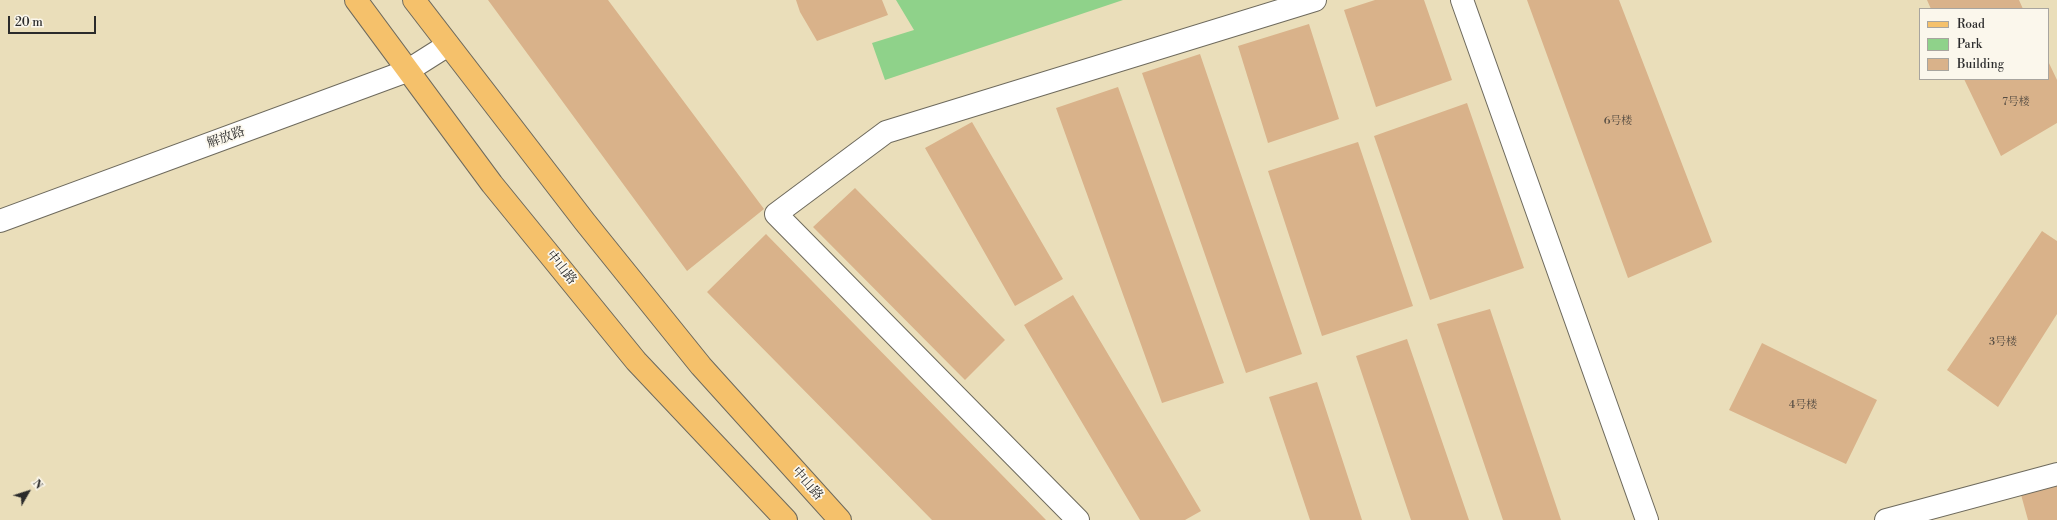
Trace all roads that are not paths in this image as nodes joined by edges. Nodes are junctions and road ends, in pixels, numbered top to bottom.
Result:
1 (356, 0) edge
2 (414, 0) edge
3 (1315, 0) edge
4 (1462, 0) edge
5 (448, 45) junction
6 (407, 71) junction
7 (0, 221) edge
8 (2057, 474) edge
9 (786, 520) edge
10 (840, 520) edge
11 (1078, 520) edge
12 (1647, 520) edge
13 (1886, 520) edge

1 - 6 main road, 中山路
2 - 5 main road, 中山路
3 - 11 street
4 - 12 street
5 - 6 street, 解放路
5 - 10 main road, 中山路
6 - 7 street, 解放路
6 - 9 main road, 中山路
8 - 13 street

